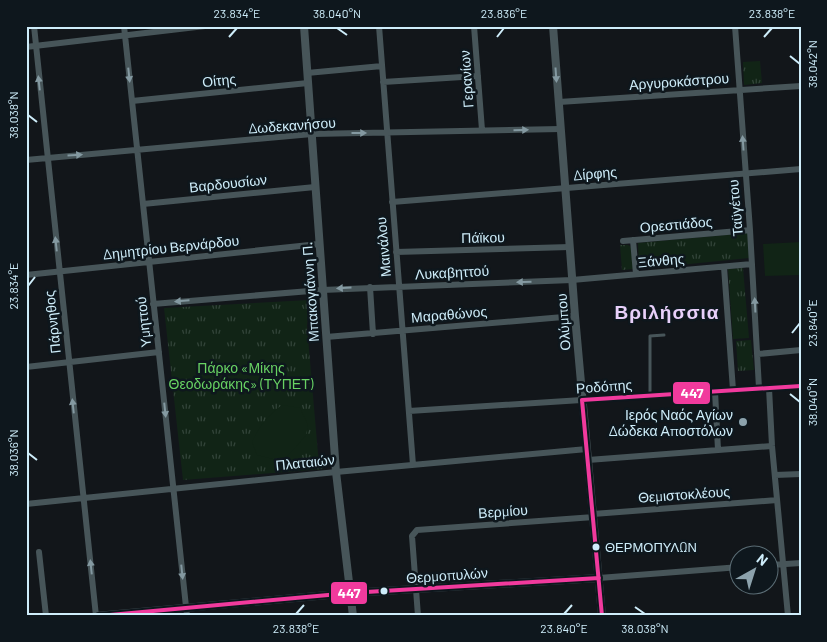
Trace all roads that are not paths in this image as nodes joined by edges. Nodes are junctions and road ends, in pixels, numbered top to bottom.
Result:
1 (34, 26) edge
2 (124, 26) edge
3 (205, 26) edge
4 (304, 26) edge
5 (379, 26) edge
6 (474, 26) edge
7 (553, 26) edge
8 (735, 26) edge
9 (125, 35) junction
10 (35, 46) junction
11 (26, 47) edge
12 (382, 66) junction
13 (307, 73) junction
14 (478, 76) junction
15 (383, 82) junction
16 (308, 83) junction
17 (801, 86) edge
18 (739, 90) junction
19 (132, 101) junction
20 (558, 102) junction
21 (561, 129) junction
22 (482, 130) junction
23 (387, 133) junction
24 (312, 134) junction
25 (137, 151) junction
26 (48, 157) junction
27 (26, 160) edge
28 (801, 169) edge
29 (745, 173) junction
30 (315, 187) junction
31 (565, 188) junction
32 (392, 202) junction
33 (143, 204) junction
34 (750, 230) junction
35 (634, 240) junction
36 (623, 241) dead end
37 (319, 244) junction
38 (570, 247) junction
39 (396, 252) junction
40 (149, 262) junction
41 (752, 264) junction
42 (724, 267) junction
43 (59, 271) junction
44 (636, 274) junction
45 (26, 275) edge
46 (572, 280) junction
47 (370, 287) junction
48 (398, 288) junction
49 (322, 290) junction
50 (154, 304) junction
51 (575, 316) junction
52 (403, 330) junction
53 (373, 334) junction
54 (664, 335) dead end
55 (326, 337) junction
56 (801, 350) edge
57 (158, 352) junction
58 (758, 354) junction
59 (69, 361) junction
60 (26, 367) edge
61 (801, 386) edge
62 (760, 388) junction
63 (769, 388) junction
64 (733, 390) junction
65 (715, 391) junction
66 (650, 395) junction
67 (582, 400) junction
68 (409, 410) junction
69 (772, 446) junction
70 (587, 449) junction
71 (718, 450) junction
72 (588, 460) junction
73 (412, 465) junction
74 (336, 472) junction
75 (801, 474) edge
76 (775, 475) junction
77 (173, 489) junction
78 (83, 498) junction
79 (777, 500) junction
80 (26, 504) edge
81 (594, 516) junction
82 (39, 552) dead end
83 (801, 563) edge
84 (780, 564) edge
85 (784, 564) junction
86 (730, 568) edge
87 (599, 578) junction
88 (416, 589) junction
89 (350, 593) junction
90 (186, 612) edge
91 (46, 616) edge
92 (96, 616) edge
93 (352, 616) edge
94 (418, 616) edge
95 (602, 616) edge
96 (788, 616) edge

1 - 10 street, Πάρνηθος
2 - 9 street, Υμηττού
3 - 9 street
4 - 13 street, Μπακογιάννη Π.
5 - 12 street, Μαινάλου
6 - 14 street, Γερανίων
7 -> 20 street, Ολύμπου
8 - 18 street, Ταϋγέτου
9 - 10 street
9 -> 19 street, Υμηττού
10 - 11 street
26 -> 10 street, Πάρνηθος
12 - 13 street
12 - 15 street, Μαινάλου
13 - 16 street, Μπακογιάννη Π.
14 - 15 street
14 - 22 street, Γερανίων
15 - 23 street, Μαινάλου
16 - 19 street, Οίτης
16 - 24 street, Μπακογιάννη Π.
17 - 18 street, Αργυροκάστρου
18 - 20 street, Αργυροκάστρου
29 -> 18 street, Ταϋγέτου
19 - 25 street, Υμηττού
20 - 21 street, Ολύμπου
22 -> 21 street, Δωδεκανήσου
21 - 31 street, Ολύμπου
22 - 23 street, Δωδεκανήσου
24 -> 23 street, Δωδεκανήσου
23 - 32 street, Μαινάλου
24 - 25 street, Δωδεκανήσου
24 - 30 street, Μπακογιάννη Π.
26 -> 25 street, Δωδεκανήσου
25 - 33 street, Υμηττού
26 - 27 street, Δωδεκανήσου
43 -> 26 street, Πάρνηθος
28 - 29 street, Δίρφης
29 - 31 street, Δίρφης
29 - 34 street, Ταϋγέτου
30 - 33 street, Βαρδουσίων
30 - 37 street, Μπακογιάννη Π.
31 - 32 street, Δίρφης
31 - 38 street, Ολύμπου
32 - 39 street, Μαινάλου
33 - 40 street, Υμηττού
34 - 35 street, Ορεστιάδος
34 - 41 street, Ταϋγέτου
35 - 36 street, Ορεστιάδος
35 - 44 street, Ορεστιάδος
37 - 40 street, Δημητρίου Βερνάρδου
37 - 49 street, Μπακογιάννη Π.
38 - 39 street, Πάϊκου
38 - 46 street, Ολύμπου
39 - 48 street, Μαινάλου
40 - 43 street, Δημητρίου Βερνάρδου
40 - 50 street, Υμηττού
41 - 42 street, Ξάνθης
58 -> 41 street, Ταϋγέτου
42 - 44 street, Ξάνθης
42 - 64 street
43 - 45 street, Δημητρίου Βερνάρδου
43 - 59 street, Πάρνηθος
44 - 46 street, Ξάνθης
46 -> 48 street, Λυκαβηττού
46 - 51 street, Ολύμπου
47 - 48 street, Λυκαβηττού
47 -> 49 street, Λυκαβηττού
47 - 53 street
48 - 52 street, Μαινάλου
49 -> 50 street, Λυκαβηττού
49 - 55 street, Μπακογιάννη Π.
50 - 57 street, Υμηττού
51 - 52 street, Μαραθώνος
51 - 67 street, Ολύμπου
52 - 53 street, Μαραθώνος
52 - 68 street, Μαινάλου
53 - 55 street, Μαραθώνος
54 - 66 lane
55 - 74 street, Μπακογιάννη Π.
56 - 58 street
57 - 59 street
57 -> 77 street, Υμηττού
58 - 62 street, Ταϋγέτου
59 - 60 street
78 -> 59 street, Πάρνηθος
61 - 63 street, Ροδόπης
62 - 63 street, Ροδόπης
62 - 64 street, Ροδόπης
63 - 69 street
64 - 65 street, Ροδόπης
65 - 66 street, Ροδόπης
65 - 71 street
66 - 67 street, Ροδόπης
67 - 68 street, Ροδόπης
67 - 70 street, Ολύμπου
68 - 73 street, Μαινάλου
69 - 71 street
69 - 76 street
70 - 72 street, Ολύμπου
70 - 73 street, Πλαταιών
71 - 72 street
72 - 81 street, Ολύμπου
73 - 74 street, Πλαταιών
74 - 77 street, Πλαταιών
74 - 89 street, Μπακογιάννη Π.
75 - 76 street
76 - 79 street
77 - 78 street, Πλαταιών
77 -> 90 street, Υμηττού
78 - 80 street, Πλαταιών
92 -> 78 street, Πάρνηθος
79 - 81 street, Θεμιστοκλέους
79 - 85 street
81 - 87 street, Ολύμπου
81 - 88 street, Βερμίου
82 - 91 street
83 - 85 street
84 - 85 street
85 - 96 street
86 - 87 street, Θερμοπυλών
87 - 88 street, Θερμοπυλών
87 - 95 street, Ολύμπου
88 - 89 street, Θερμοπυλών
88 - 94 street
89 - 90 street, Θερμοπυλών
89 - 93 street, Μπακογιάννη Π.
90 - 92 street, Θερμοπυλών

